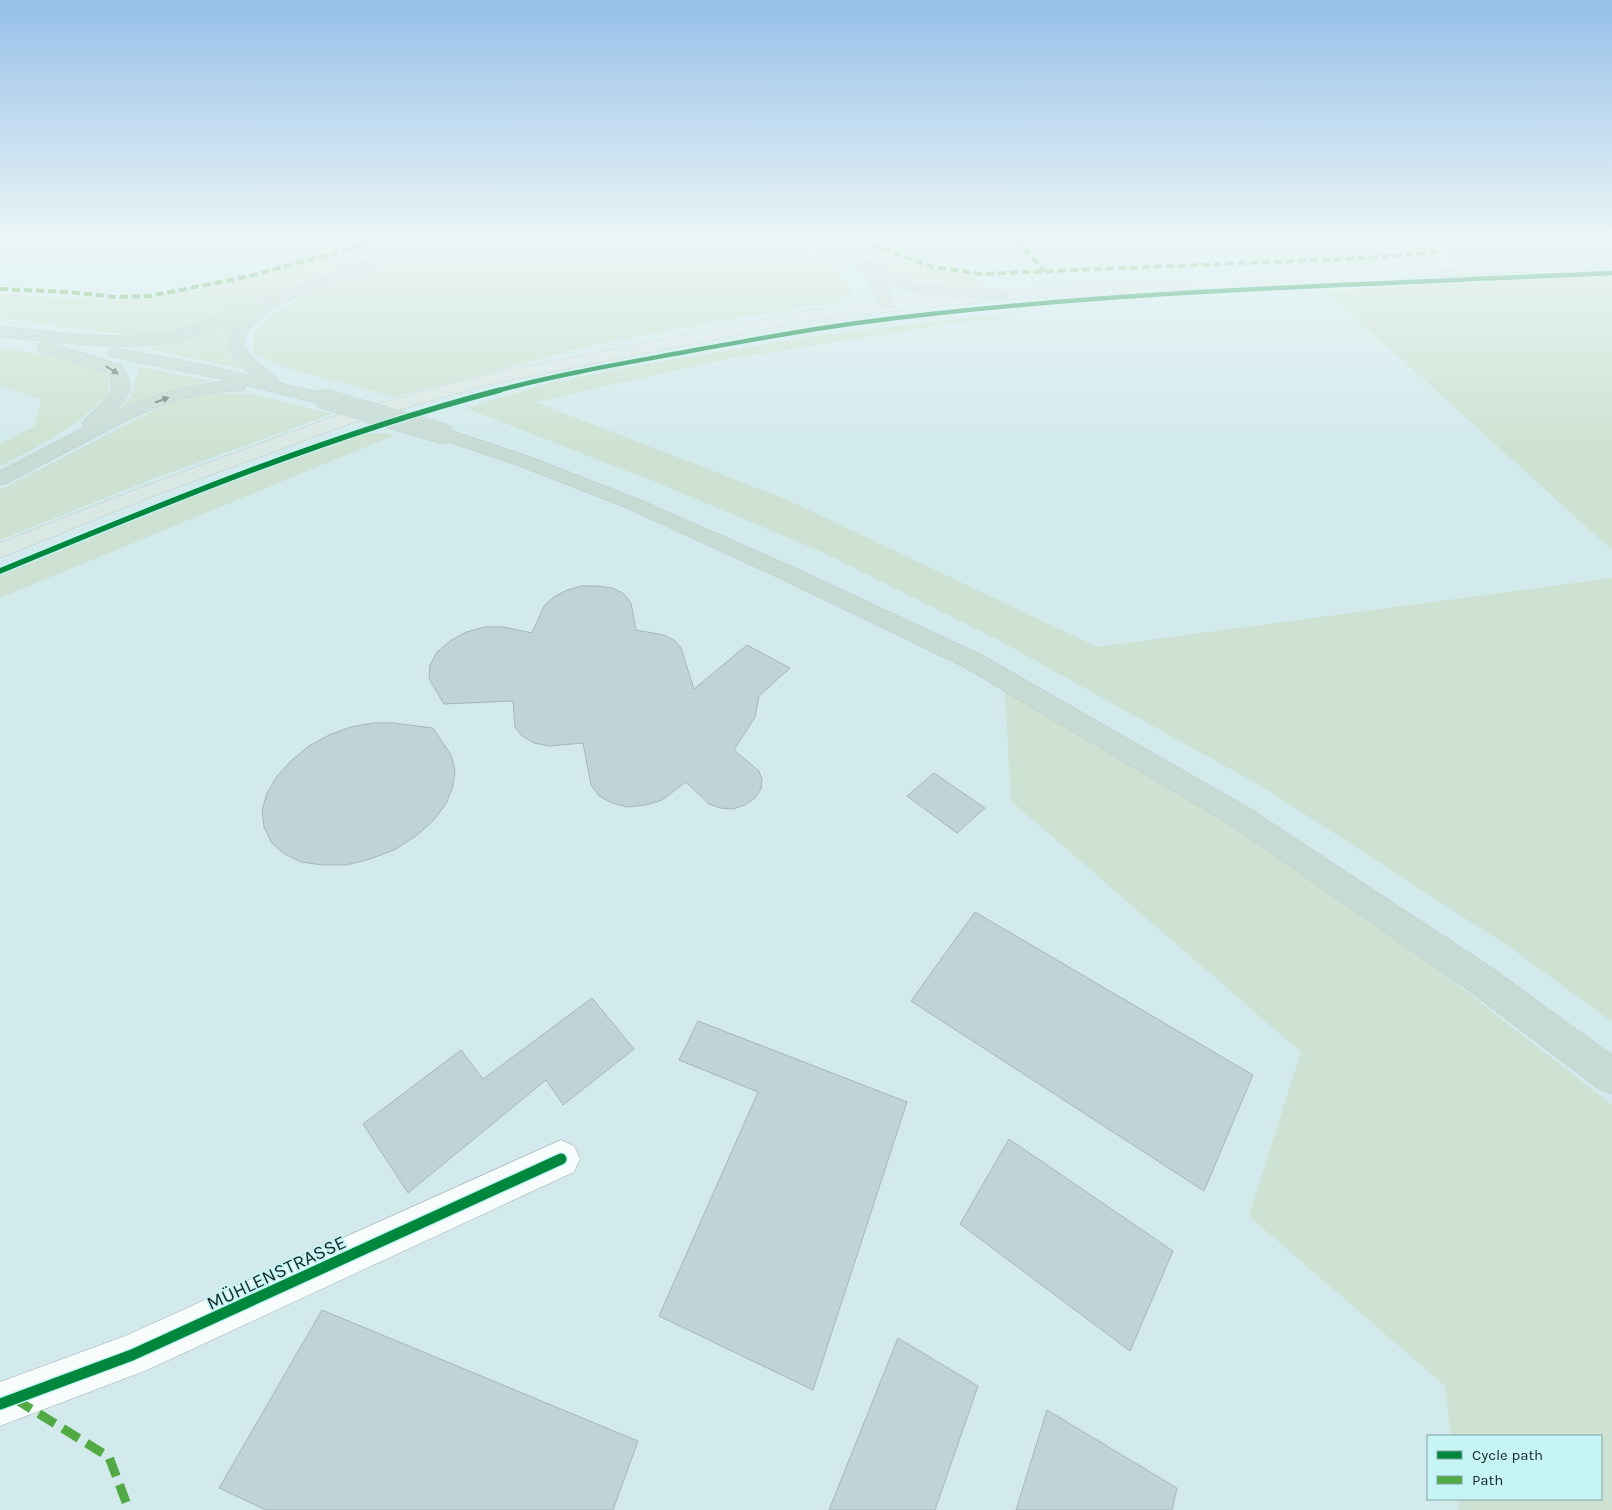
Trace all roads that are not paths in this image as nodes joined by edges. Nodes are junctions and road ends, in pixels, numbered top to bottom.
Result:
1 (245, 310) edge
2 (261, 310) edge
3 (850, 310) edge
4 (0, 332) edge
5 (276, 386) junction
6 (69, 442) junction
7 (0, 479) edge
8 (0, 551) edge
9 (1612, 1077) edge
10 (561, 1159) dead end
11 (0, 1404) edge

1 - 4 highway
2 - 5 highway
3 - 8 main road
4 - 5 highway
4 -> 6 highway
6 -> 5 highway
5 - 9 highway, bridge
6 - 7 highway
10 - 11 street, MÜHLENSTRASSE

